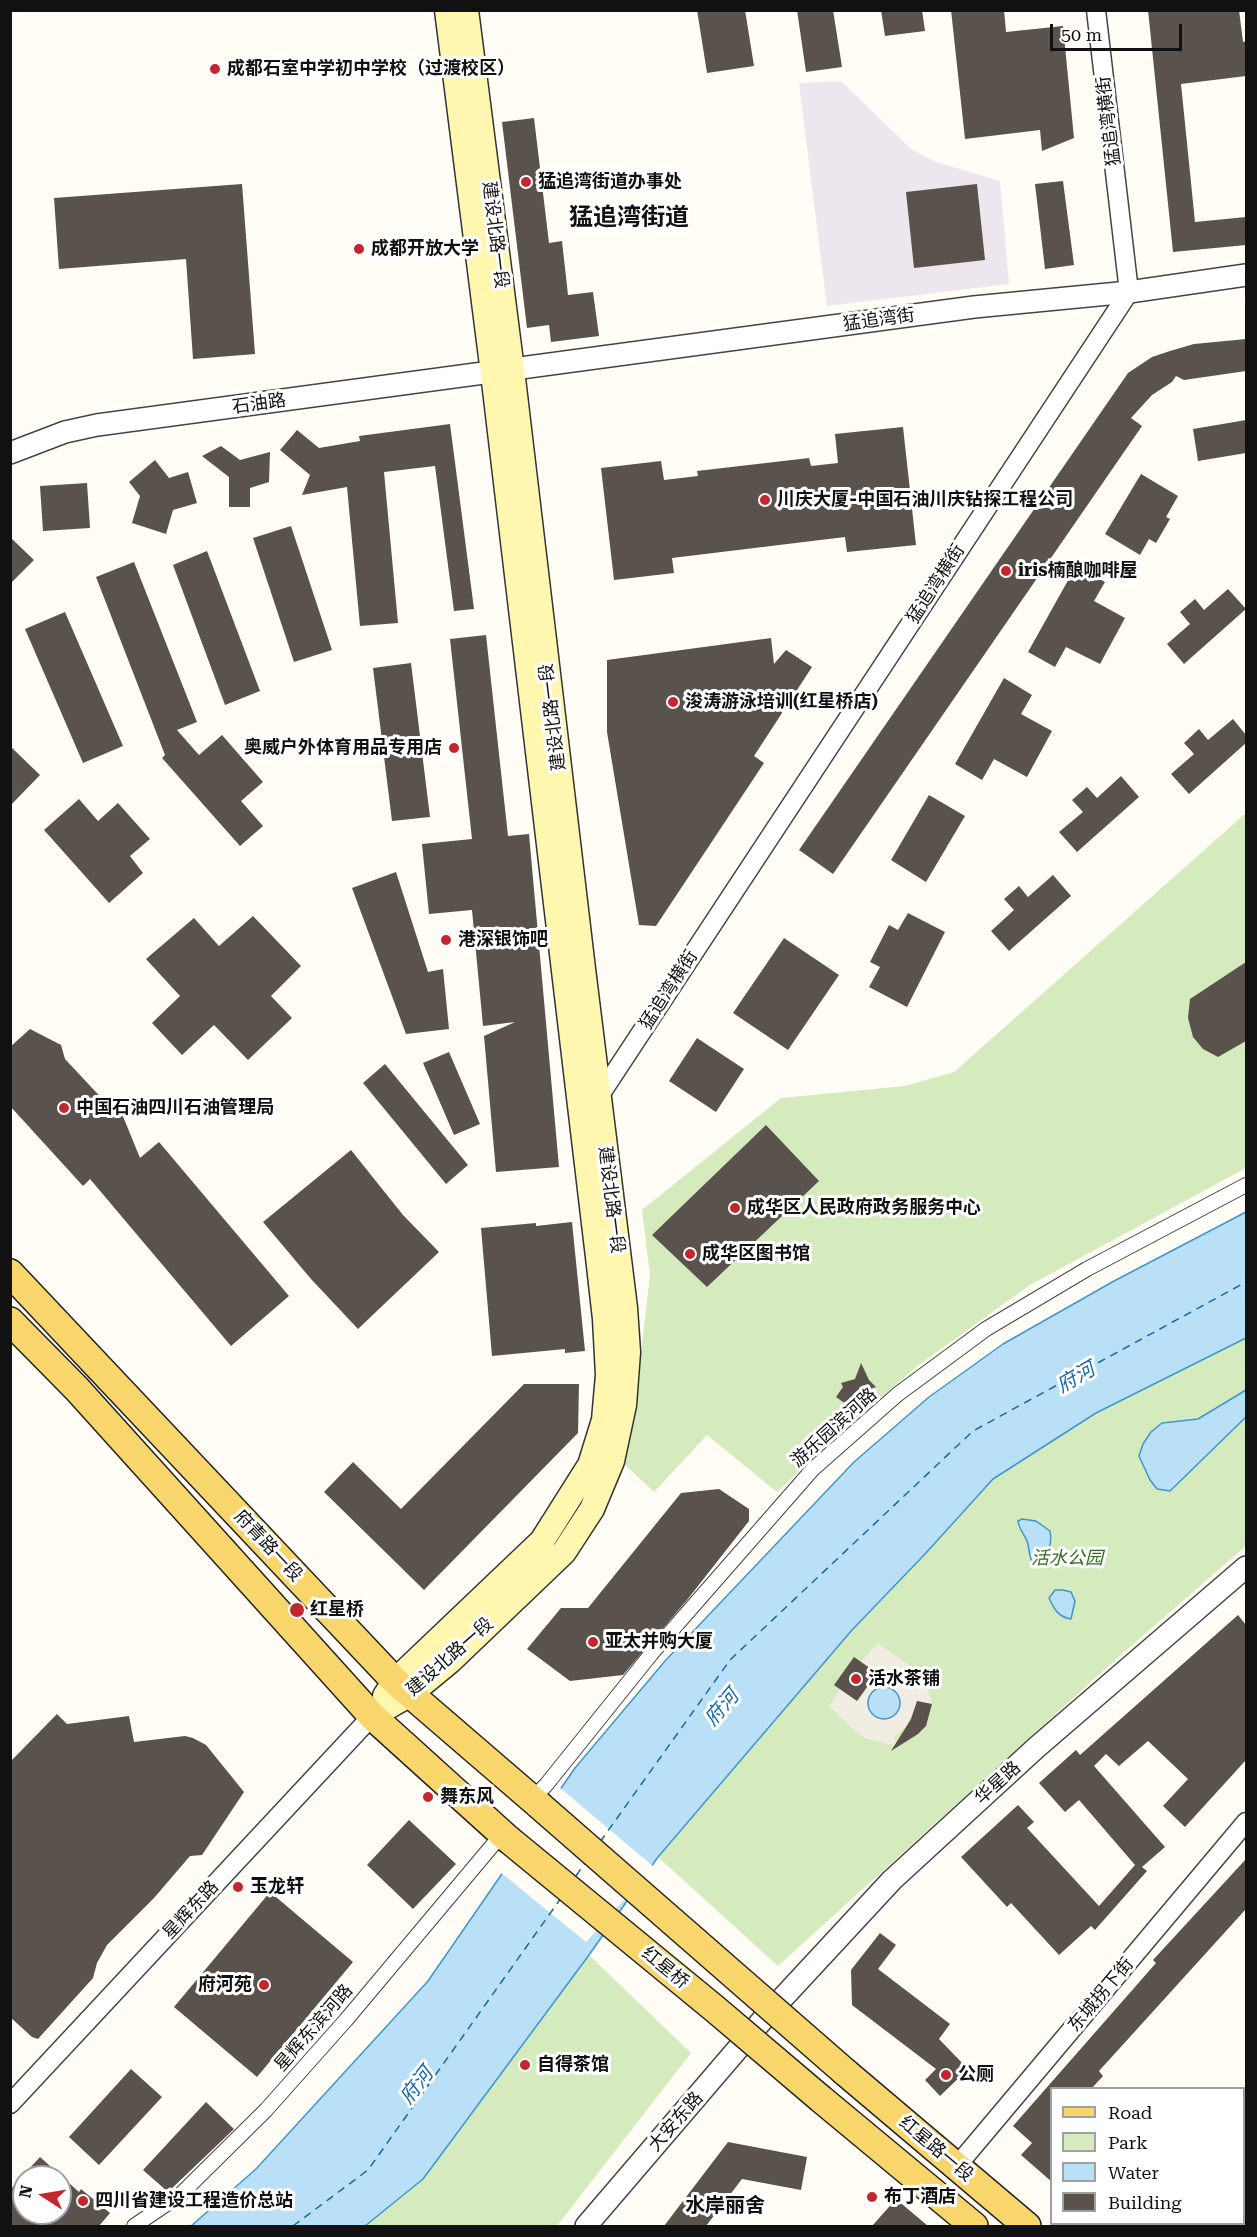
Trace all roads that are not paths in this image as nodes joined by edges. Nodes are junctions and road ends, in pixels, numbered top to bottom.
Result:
1 (447, 10) edge
2 (466, 10) edge
3 (1096, 10) edge
4 (1246, 275) edge
5 (1129, 292) junction
6 (502, 372) junction
7 (10, 453) edge
8 (589, 1100) junction
9 (1246, 1185) edge
10 (10, 1272) edge
11 (10, 1322) edge
12 (1246, 1567) edge
13 (402, 1687) junction
14 (372, 1716) junction
15 (536, 1802) junction
16 (1246, 1822) edge
17 (505, 1836) junction
18 (765, 2017) joint
19 (820, 2099) joint
20 (10, 2104) edge
21 (956, 2167) junction
22 (134, 2226) edge
23 (586, 2226) edge
24 (974, 2226) edge
25 (1027, 2226) edge

1 - 6 main road, 建设北路一段
2 - 6 main road, 建设北路一段
3 - 5 street, 猛追湾横街
4 - 5 street, 猛追湾街
5 - 6 street, 猛追湾街
5 - 8 street, 猛追湾横街
6 - 7 street, 石油路
6 - 8 main road, 建设北路一段
8 - 13 main road, 建设北路一段
9 - 15 street, 游乐园滨河路
10 - 13 main road, 府青路一段
11 - 14 main road, 府青路一段
12 - 18 street, 华星路
13 - 14 main road, 建设北路一段
13 - 15 main road, 府青路一段
14 - 17 main road, 府青路一段
14 - 20 street, 星辉东路
15 - 21 main road, 红星路一段, bridge
16 - 21 street, 东城拐下街
17 - 19 main road, 红星桥, bridge
17 - 22 street, 星辉东滨河路
18 - 23 street, 大安东路
19 - 24 main road, 红星路一段
21 - 25 main road, 红星路一段

